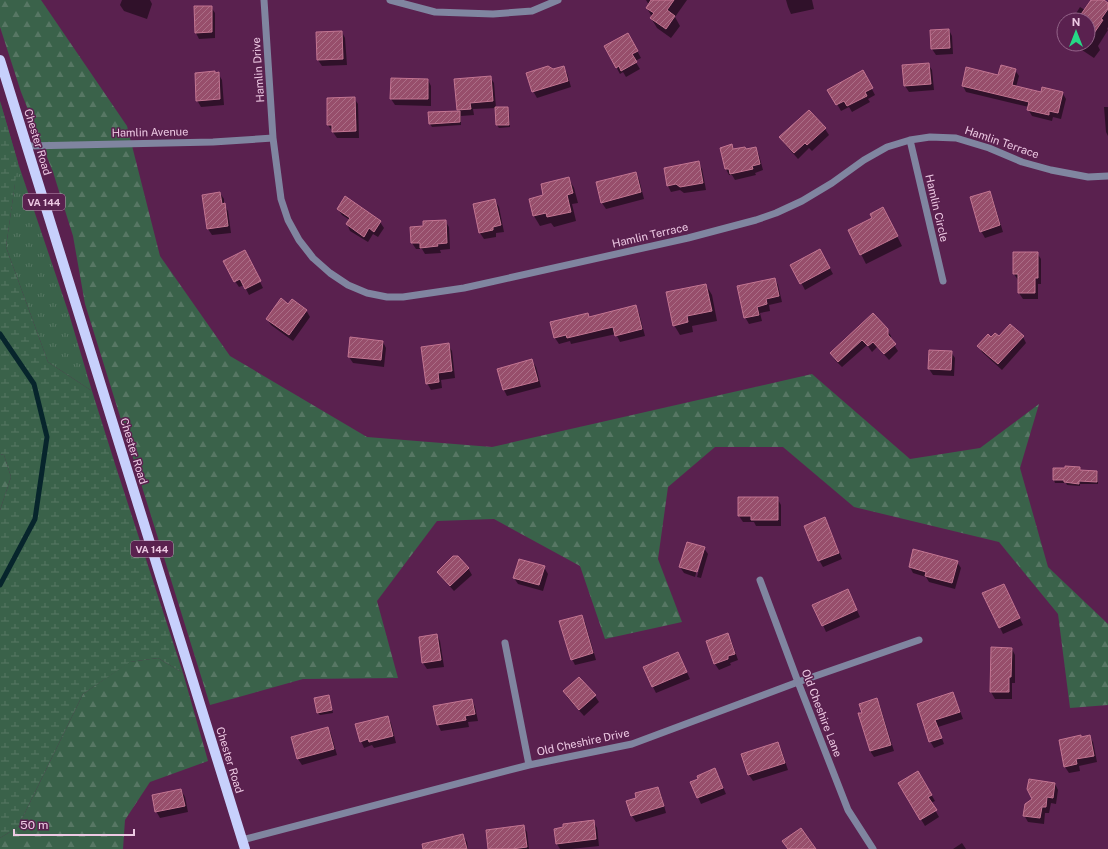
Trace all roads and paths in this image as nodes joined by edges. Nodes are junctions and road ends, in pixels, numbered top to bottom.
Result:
1 (264, 0) edge
2 (390, 0) edge
3 (558, 0) edge
4 (0, 60) edge
5 (273, 138) junction
6 (910, 140) junction
7 (27, 146) junction
8 (1108, 176) edge
9 (943, 281) dead end
10 (760, 580) dead end
11 (919, 640) dead end
12 (505, 642) dead end
13 (798, 682) junction
14 (529, 765) junction
15 (244, 845) edge
16 (873, 849) edge

1 - 5 street, Hamlin Drive
2 - 3 street
4 - 7 main road, Chester Road / VA 144
5 - 6 street, Hamlin Terrace
5 - 7 street, Hamlin Avenue
6 - 8 street, Hamlin Terrace
6 - 9 street, Hamlin Circle
7 - 15 main road, Chester Road / VA 144
10 - 13 street, Old Cheshire Lane
11 - 13 street, Old Cheshire Drive
12 - 14 street
13 - 14 street, Old Cheshire Drive
13 - 16 street, Old Cheshire Lane
14 - 15 street, Old Cheshire Drive

